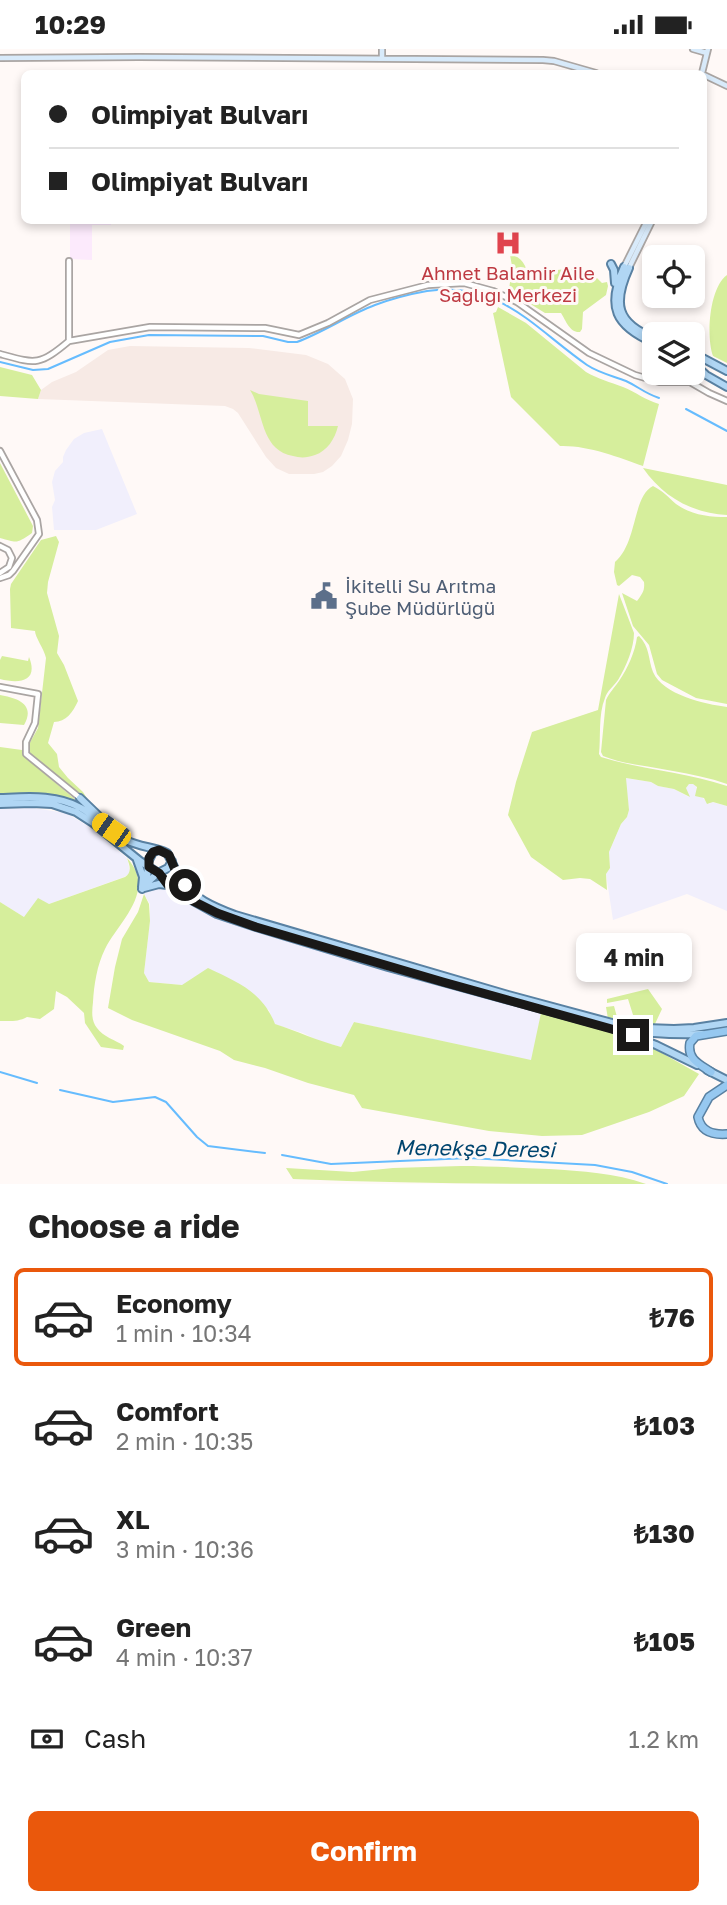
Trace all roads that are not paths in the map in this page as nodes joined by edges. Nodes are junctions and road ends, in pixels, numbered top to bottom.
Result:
1 (382, 49) edge
2 (694, 49) edge
3 (708, 51) edge
4 (0, 58) edge
5 (382, 58) junction
6 (586, 70) edge
7 (704, 70) edge
8 (707, 76) edge
9 (727, 86) edge
10 (648, 224) edge
11 (69, 261) dead end
12 (611, 264) dead end
13 (626, 267) junction
14 (616, 288) junction
15 (642, 333) edge
16 (642, 338) edge
17 (69, 341) junction
18 (0, 354) edge
19 (705, 359) edge
20 (718, 365) junction
21 (727, 371) edge
22 (705, 374) edge
23 (719, 383) junction
24 (727, 387) edge
25 (727, 401) edge
26 (0, 451) edge
27 (0, 545) edge
28 (12, 558) junction
29 (19, 561) junction
30 (0, 576) edge
31 (0, 687) edge
32 (0, 798) edge
33 (80, 799) junction
34 (0, 804) edge
35 (77, 806) junction
36 (90, 815) junction
37 (93, 824) junction
38 (111, 830) junction
39 (159, 850) junction
40 (136, 858) junction
41 (172, 861) junction
42 (149, 867) junction
43 (159, 873) junction
44 (168, 885) junction
45 (142, 889) junction
46 (608, 1021) junction
47 (727, 1023) edge
48 (727, 1031) edge
49 (707, 1034) junction
50 (711, 1072) junction
51 (727, 1082) edge
52 (727, 1134) edge

1 - 5 main road
2 - 3 main road
3 - 7 main road
4 - 5 main road
5 - 6 main road
8 - 9 main road
10 - 13 main road
11 - 17 street
12 - 14 main road
13 - 14 main road
13 - 15 main road
14 - 16 main road
17 - 18 street
17 - 25 street
19 - 20 main road
20 - 21 main road
20 - 23 main road
22 - 23 main road
23 - 24 main road
26 - 29 street
27 - 28 street
28 - 29 street
28 - 30 street
29 - 30 street
31 - 33 street
32 - 35 main road
33 - 35 main road
33 - 36 main road
33 - 38 main road
34 - 37 main road
35 - 36 main road
36 - 37 main road
36 - 38 main road
37 - 40 main road
38 - 39 main road
39 - 41 main road
39 - 42 main road
40 - 42 main road
40 - 45 main road
41 - 43 main road
41 - 46 main road
42 - 43 main road
42 - 45 main road
43 - 44 main road
43 - 45 main road
44 - 45 main road
44 - 50 main road
46 - 47 main road
46 - 49 main road
48 - 49 highway
49 - 50 highway
50 - 51 main road
51 - 52 highway

